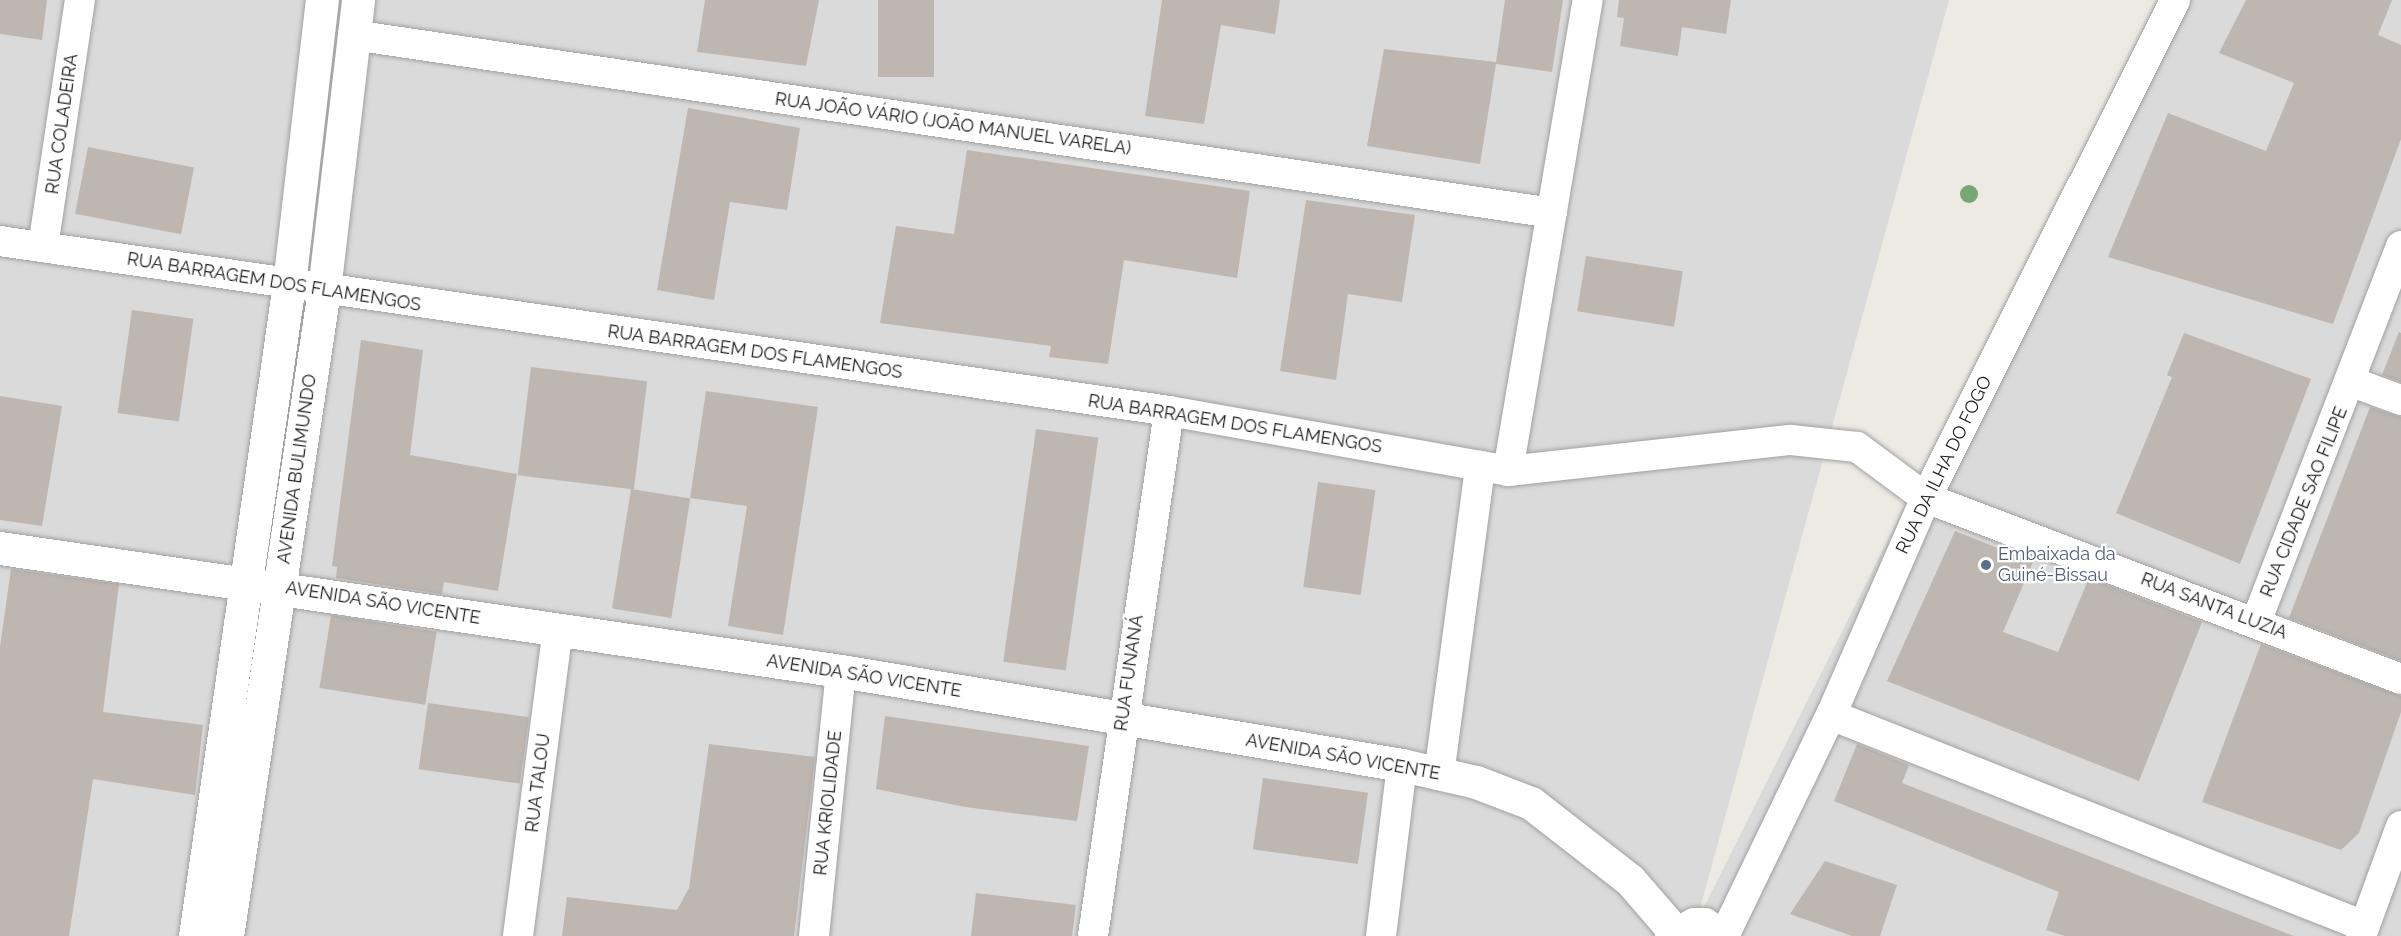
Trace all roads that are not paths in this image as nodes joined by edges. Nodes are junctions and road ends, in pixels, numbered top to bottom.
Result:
1 (80, 0) edge
2 (322, 0) edge
3 (358, 0) edge
4 (1588, 0) edge
5 (2175, 0) edge
6 (353, 35) junction
7 (1552, 213) junction
8 (0, 241) edge
9 (2401, 246) edge
10 (43, 247) junction
11 (290, 284) junction
12 (324, 290) junction
13 (2352, 382) junction
14 (2401, 400) edge
15 (1169, 411) junction
16 (1494, 468) junction
17 (1926, 498) junction
18 (0, 548) edge
19 (246, 581) junction
20 (280, 587) junction
21 (2256, 622) junction
22 (558, 630) junction
23 (841, 671) junction
24 (2401, 679) edge
25 (1831, 715) junction
26 (1122, 720) junction
27 (1402, 765) junction
28 (1439, 775) junction
29 (2401, 826) edge
30 (2363, 931) edge
31 (1672, 934) edge
32 (195, 936) edge
33 (227, 936) edge
34 (518, 936) edge
35 (814, 936) edge
36 (1093, 936) edge
37 (1381, 936) edge
38 (1724, 936) edge

1 - 10 street, RUA COLADEIRA
2 - 11 street, AVENIDA BULIMUNDO
3 - 6 street, AVENIDA BULIMUNDO
4 - 7 street
5 - 17 street, RUA DA ILHA DO FOGO
6 - 7 street, RUA JOÃO VÁRIO (JOÃO MANUEL VARELA)
6 - 12 street, AVENIDA BULIMUNDO
7 - 16 street
8 - 10 street, RUA BARRAGEM DOS FLAMENGOS
9 - 13 street, RUA CIDADE SAO FILIPE
10 - 11 street, RUA BARRAGEM DOS FLAMENGOS
11 - 12 street, RUA BARRAGEM DOS FLAMENGOS
11 - 19 street, AVENIDA BULIMUNDO
12 - 15 street, RUA BARRAGEM DOS FLAMENGOS
12 - 20 street, AVENIDA BULIMUNDO
13 - 14 street
13 - 21 street, RUA CIDADE SAO FILIPE
15 - 16 street, RUA BARRAGEM DOS FLAMENGOS
15 - 26 street, RUA FUNANÁ
16 - 17 street, RUA BARRAGEM DOS FLAMENGOS
16 - 28 street
17 - 21 street, RUA SANTA LUZIA
17 - 25 street, RUA DA ILHA DO FOGO
18 - 19 street, AVENIDA SÃO VICENTE
19 - 20 street, AVENIDA SÃO VICENTE
19 - 32 street, AVENIDA BULIMUNDO
20 - 22 street, AVENIDA SÃO VICENTE
20 - 33 street, AVENIDA BULIMUNDO
21 - 24 street, RUA SANTA LUZIA
22 - 23 street, AVENIDA SÃO VICENTE
22 - 34 street, RUA TALOU
23 - 26 street, AVENIDA SÃO VICENTE
23 - 35 street, RUA KRIOLIDADE
25 - 30 street
25 - 38 street, RUA DA ILHA DO FOGO
26 - 27 street, AVENIDA SÃO VICENTE
26 - 36 street, RUA FUNANÁ
27 - 28 street, AVENIDA SÃO VICENTE
27 - 37 street
28 - 31 street, AVENIDA SÃO VICENTE
29 - 30 street
31 - 38 street

